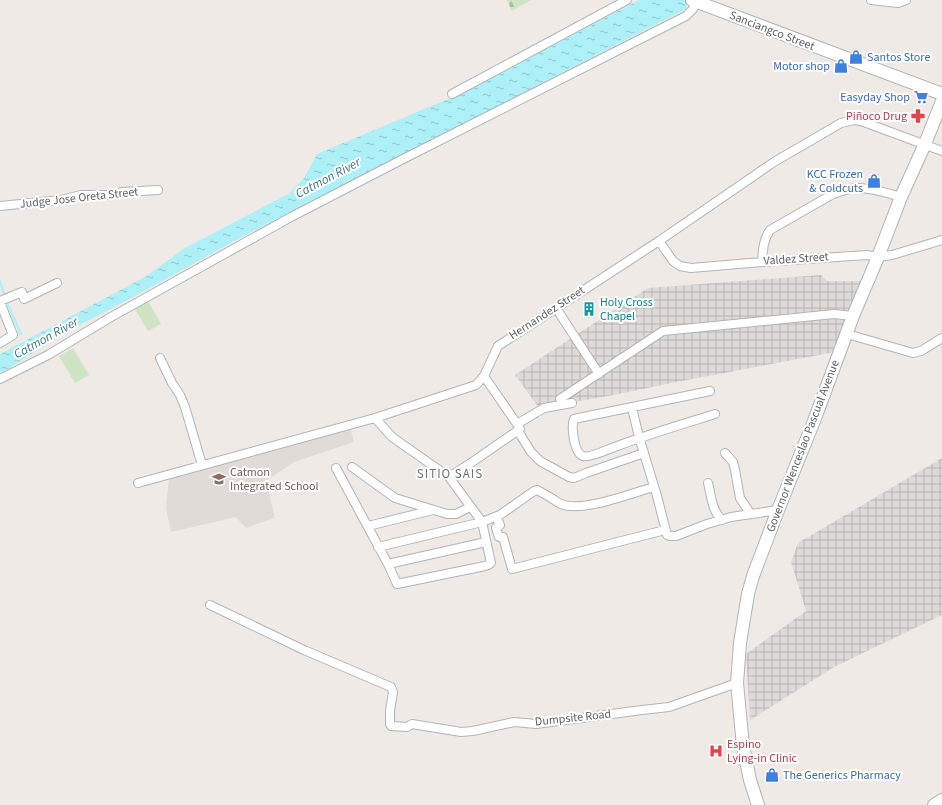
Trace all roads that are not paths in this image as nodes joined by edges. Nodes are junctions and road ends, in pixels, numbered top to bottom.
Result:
1 (627, 0) edge
2 (870, 0) edge
3 (906, 0) edge
4 (695, 1) edge
5 (452, 94) dead end
6 (942, 94) edge
7 (942, 100) edge
8 (925, 144) junction
9 (942, 150) edge
10 (158, 190) dead end
11 (901, 197) junction
12 (0, 206) edge
13 (942, 240) edge
14 (659, 241) junction
15 (878, 257) junction
16 (762, 262) junction
17 (57, 283) dead end
18 (0, 302) edge
19 (556, 308) junction
20 (853, 316) junction
21 (847, 334) junction
22 (942, 338) edge
23 (0, 343) edge
24 (160, 358) dead end
25 (599, 374) junction
26 (484, 376) junction
27 (0, 379) edge
28 (710, 391) dead end
29 (560, 399) dead end
30 (572, 403) dead end
31 (632, 408) junction
32 (715, 414) dead end
33 (375, 418) junction
34 (518, 427) junction
35 (639, 437) junction
36 (644, 453) junction
37 (725, 453) dead end
38 (202, 465) junction
39 (352, 466) dead end
40 (336, 468) dead end
41 (449, 477) junction
42 (138, 483) dead end
43 (708, 483) dead end
44 (654, 487) junction
45 (470, 507) junction
46 (434, 510) junction
47 (778, 510) junction
48 (750, 513) junction
49 (496, 517) junction
50 (722, 520) junction
51 (482, 522) junction
52 (368, 526) junction
53 (665, 530) junction
54 (486, 542) junction
55 (378, 547) junction
56 (388, 564) junction
57 (210, 605) dead end
58 (737, 683) junction
59 (942, 800) edge
60 (758, 805) edge
61 (934, 805) edge

1 - 5 street
2 - 3 street
4 - 6 main road, Sanciangco Street
4 - 27 street
7 - 8 main road, Governor Wenceslao Pascual Avenue
8 - 9 street, Hernandez Street
8 - 11 main road, Governor Wenceslao Pascual Avenue
8 - 14 street, Hernandez Street
10 - 12 street, Judge Jose Oreta Street
11 - 15 main road, Governor Wenceslao Pascual Avenue
11 - 16 street
13 - 15 street, Valdez Street
14 - 16 street, Valdez Street
14 - 19 street, Hernandez Street
15 - 16 street, Valdez Street
15 - 20 main road, Governor Wenceslao Pascual Avenue
17 - 18 street
18 - 23 street
19 - 25 street
19 - 26 street, Hernandez Street
20 - 21 main road, Governor Wenceslao Pascual Avenue
20 - 25 street
21 - 22 street
21 - 47 main road, Governor Wenceslao Pascual Avenue
24 - 38 street
25 - 29 street
26 - 33 street, Hernandez Street
26 - 34 street
28 - 31 street
30 - 34 street
31 - 35 street
31 - 35 street
32 - 35 street
33 - 38 street, Hernandez Street
33 - 41 street
34 - 36 street
34 - 41 street
35 - 36 street
36 - 44 street
37 - 48 street
38 - 42 street, Hernandez Street
39 - 46 street
40 - 52 street
41 - 45 street
43 - 50 street
44 - 49 street
44 - 53 street
45 - 46 street
45 - 51 street
46 - 52 street
47 - 48 street
47 - 58 main road, Governor Wenceslao Pascual Avenue
48 - 50 street
49 - 51 street
49 - 53 street
50 - 53 street
51 - 54 street
51 - 55 street
52 - 55 street
54 - 56 street
54 - 56 street
55 - 56 street
57 - 58 street, Dumpsite Road
58 - 60 main road, Governor Wenceslao Pascual Avenue
59 - 61 main road

